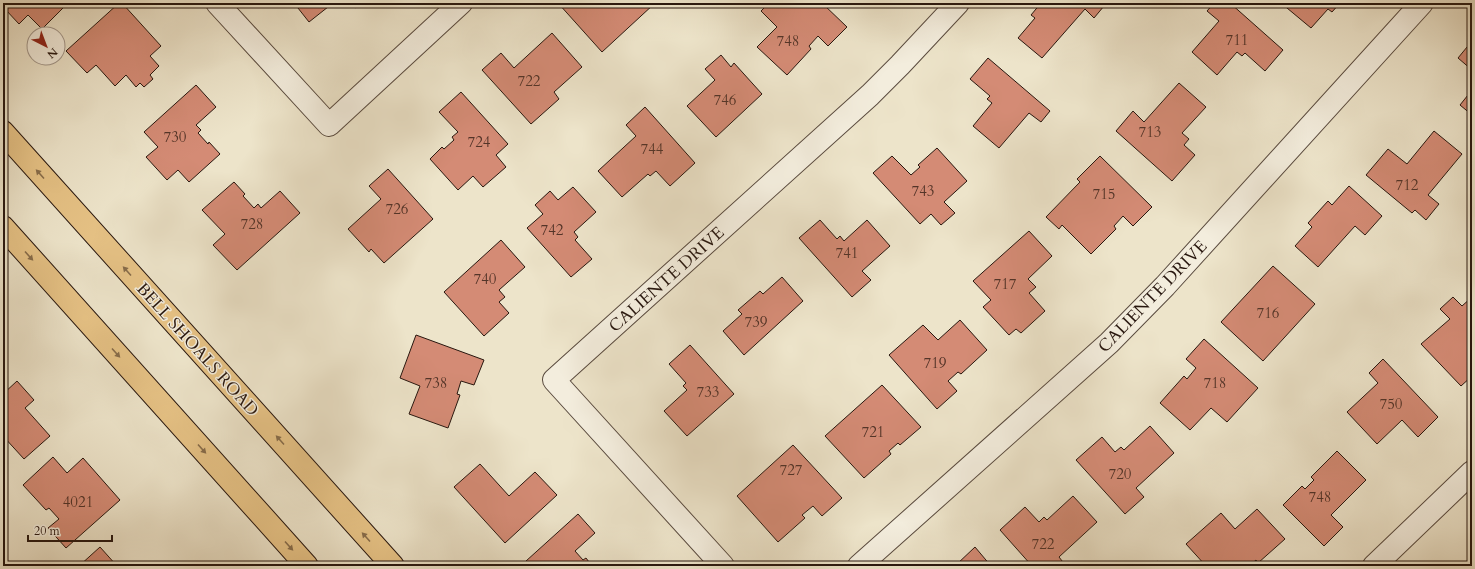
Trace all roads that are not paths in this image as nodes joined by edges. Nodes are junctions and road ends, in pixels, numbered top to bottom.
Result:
1 (217, 3) edge
2 (461, 3) edge
3 (958, 3) edge
4 (1422, 3) edge
5 (3, 132) edge
6 (3, 227) edge
7 (1472, 472) edge
8 (307, 566) edge
9 (392, 566) edge
10 (723, 566) edge
11 (859, 566) edge
12 (1374, 566) edge

1 - 2 street
3 - 10 street, CALIENTE DRIVE
4 - 11 street, CALIENTE DRIVE
9 -> 5 main road, BELL SHOALS ROAD
6 -> 8 main road
7 - 12 street

